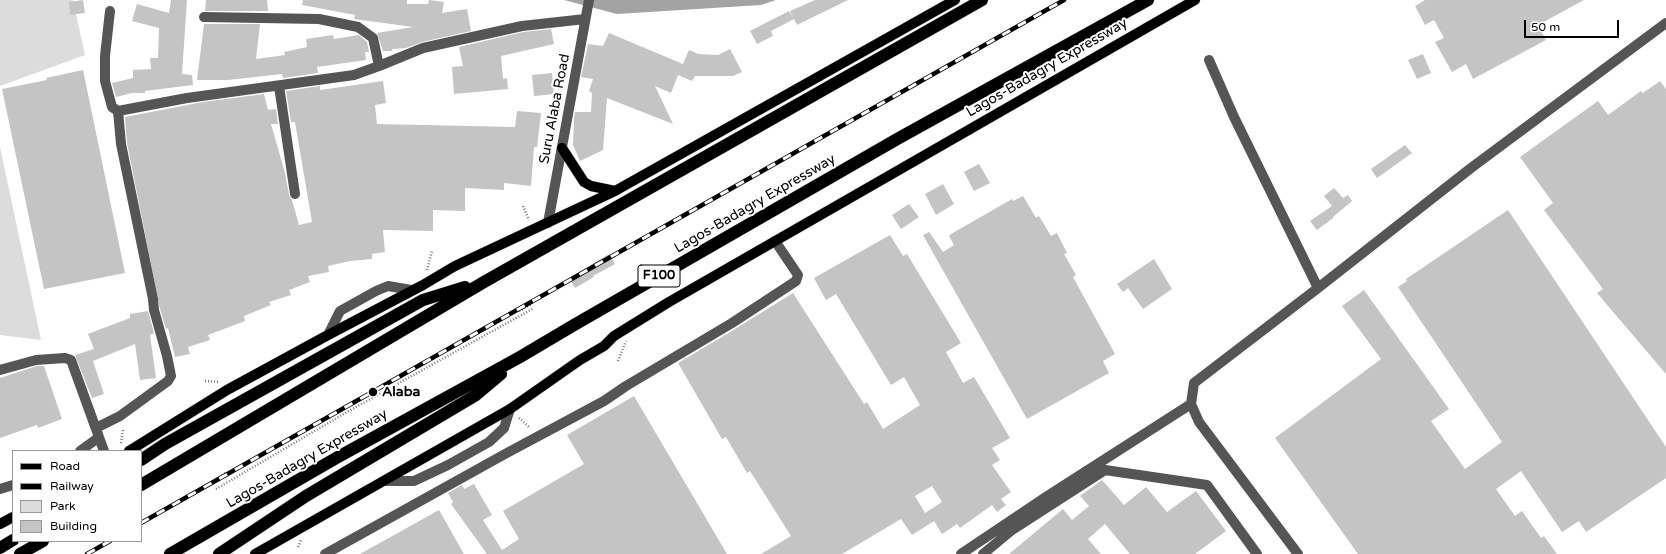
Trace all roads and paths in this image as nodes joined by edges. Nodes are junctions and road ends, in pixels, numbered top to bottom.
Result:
1 (589, 0) edge
2 (955, 0) edge
3 (982, 0) edge
4 (1148, 0) edge
5 (1195, 0) edge
6 (110, 11) dead end
7 (586, 15) junction
8 (204, 17) dead end
9 (1666, 23) edge
10 (1209, 60) dead end
11 (379, 66) junction
12 (279, 86) junction
13 (118, 111) junction
14 (562, 148) junction
15 (615, 191) junction
16 (295, 194) dead end
17 (523, 206) dead end
18 (548, 223) junction
19 (533, 229) junction
20 (775, 241) junction
21 (484, 282) junction
22 (1318, 288) junction
23 (411, 290) junction
24 (532, 304) dead end
25 (534, 308) dead end
26 (519, 311) dead end
27 (328, 335) junction
28 (520, 357) junction
29 (0, 370) edge
30 (1191, 404) junction
31 (510, 409) junction
32 (123, 430) dead end
33 (97, 433) junction
34 (125, 447) edge
35 (81, 450) edge
36 (104, 450) edge
37 (142, 459) edge
38 (227, 472) dead end
39 (386, 480) junction
40 (212, 482) dead end
41 (142, 484) edge
42 (12, 485) edge
43 (0, 489) edge
44 (216, 489) dead end
45 (12, 518) edge
46 (0, 524) edge
47 (12, 541) edge
48 (41, 542) edge
49 (0, 548) edge
50 (20, 554) edge
51 (170, 554) edge
52 (219, 554) edge
53 (255, 554) edge
54 (325, 554) edge
55 (961, 554) edge
56 (983, 554) edge
57 (1258, 554) edge
58 (1298, 554) edge

1 - 7 street, Suru Alaba Road
2 - 15 main road
3 - 21 highway
4 - 28 highway, Lagos-Badagry Expressway / F100
5 - 20 main road, Lagos-Badagry Expressway
6 - 13 street
7 - 11 street
7 - 14 street, Suru Alaba Road
8 - 11 street
9 - 22 street
10 - 22 street
11 - 12 street
12 - 13 street
12 - 16 street
13 - 33 street
14 - 15 main road
14 - 18 street, Suru Alaba Road
15 - 18 main road
17 - 19 path
18 - 19 main road
19 - 23 main road
20 - 31 main road, Lagos-Badagry Expressway
20 - 54 street
21 - 37 highway
21 - 41 highway
22 - 30 street
23 - 27 main road
23 - 27 street
24 - 26 path
25 - 44 path
27 - 34 main road
28 - 51 highway, Lagos-Badagry Expressway / F100
28 - 52 highway
29 - 33 street
30 - 55 street
30 - 58 street
31 - 39 main road, Lagos-Badagry Expressway
31 - 39 street
32 - 34 path
33 - 35 street
33 - 36 street
38 - 40 path
39 - 53 main road, Lagos-Badagry Expressway
42 - 43 street
45 - 46 main road
47 - 49 highway
48 - 50 highway
56 - 57 street

